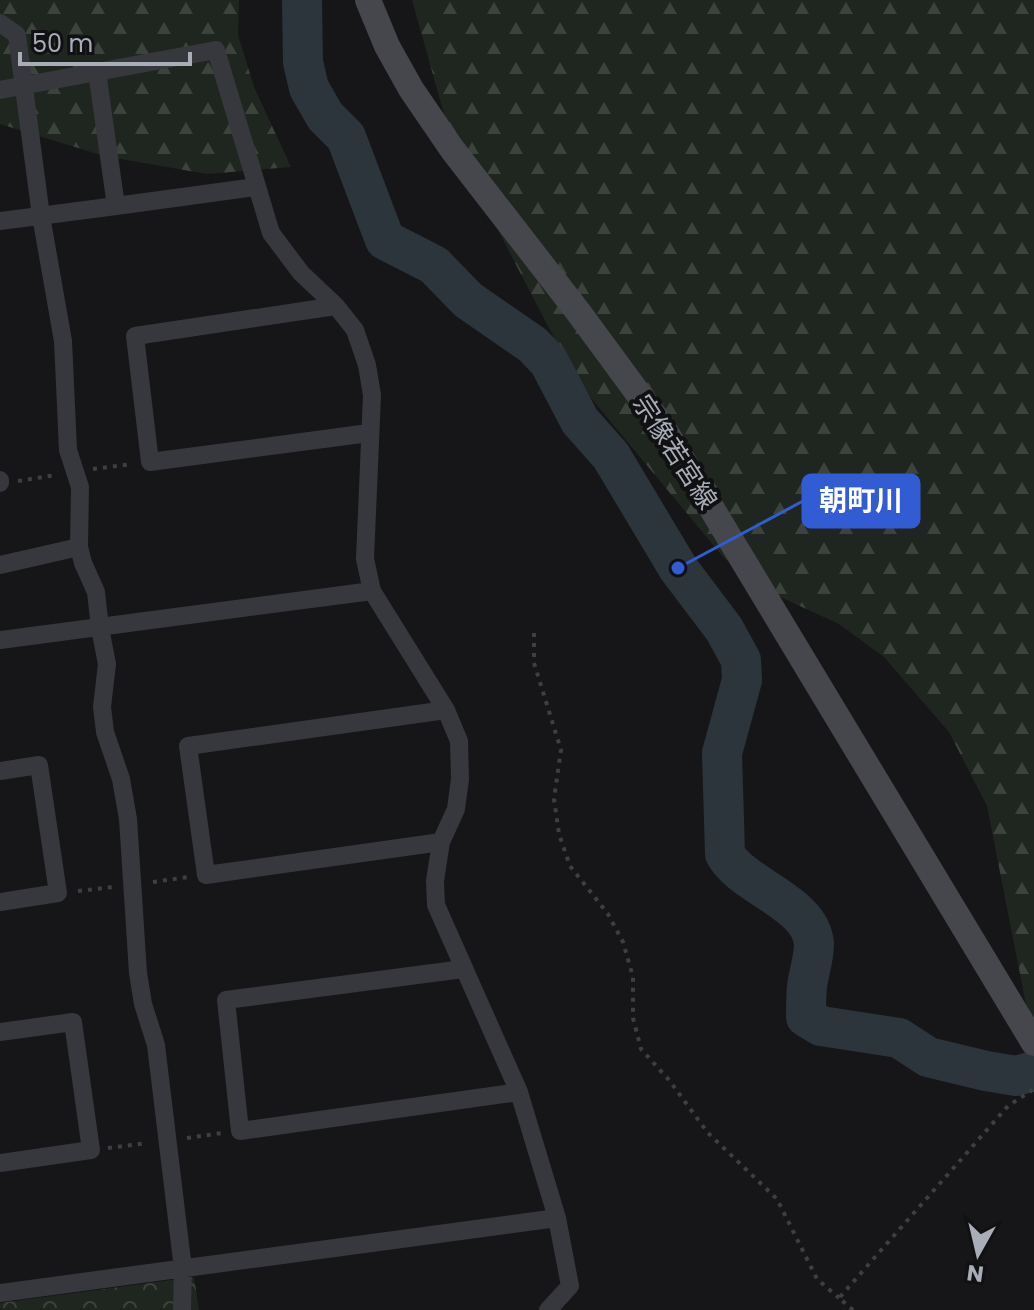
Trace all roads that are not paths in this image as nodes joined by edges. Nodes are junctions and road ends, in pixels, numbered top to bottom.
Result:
1 (368, 0) edge
2 (0, 23) edge
3 (97, 72) junction
4 (23, 86) junction
5 (0, 90) edge
6 (256, 187) junction
7 (116, 206) junction
8 (41, 216) junction
9 (0, 221) edge
10 (336, 306) junction
11 (369, 433) junction
12 (79, 547) junction
13 (0, 565) edge
14 (372, 591) junction
15 (100, 628) junction
16 (0, 640) edge
17 (446, 710) junction
18 (0, 771) edge
19 (441, 842) junction
20 (0, 902) edge
21 (463, 969) junction
22 (1031, 1031) edge
23 (0, 1032) edge
24 (519, 1092) junction
25 (0, 1163) edge
26 (557, 1218) junction
27 (183, 1269) junction
28 (0, 1293) edge
29 (182, 1310) edge
30 (548, 1310) edge

1 - 22 main road, 宗像若宮線
2 - 4 street
3 - 4 street
3 - 6 street
3 - 7 street
4 - 5 street
4 - 8 street
6 - 7 street
6 - 10 street
7 - 8 street
8 - 9 street
8 - 12 street
10 - 11 street
10 - 11 street
11 - 14 street
12 - 13 street
12 - 15 street
14 - 15 street
14 - 17 street
15 - 16 street
15 - 27 street
17 - 19 street
17 - 19 street
18 - 20 street
19 - 21 street
21 - 24 street
21 - 24 street
23 - 25 street
24 - 26 street
26 - 27 street
26 - 30 street
27 - 28 street
27 - 29 street

